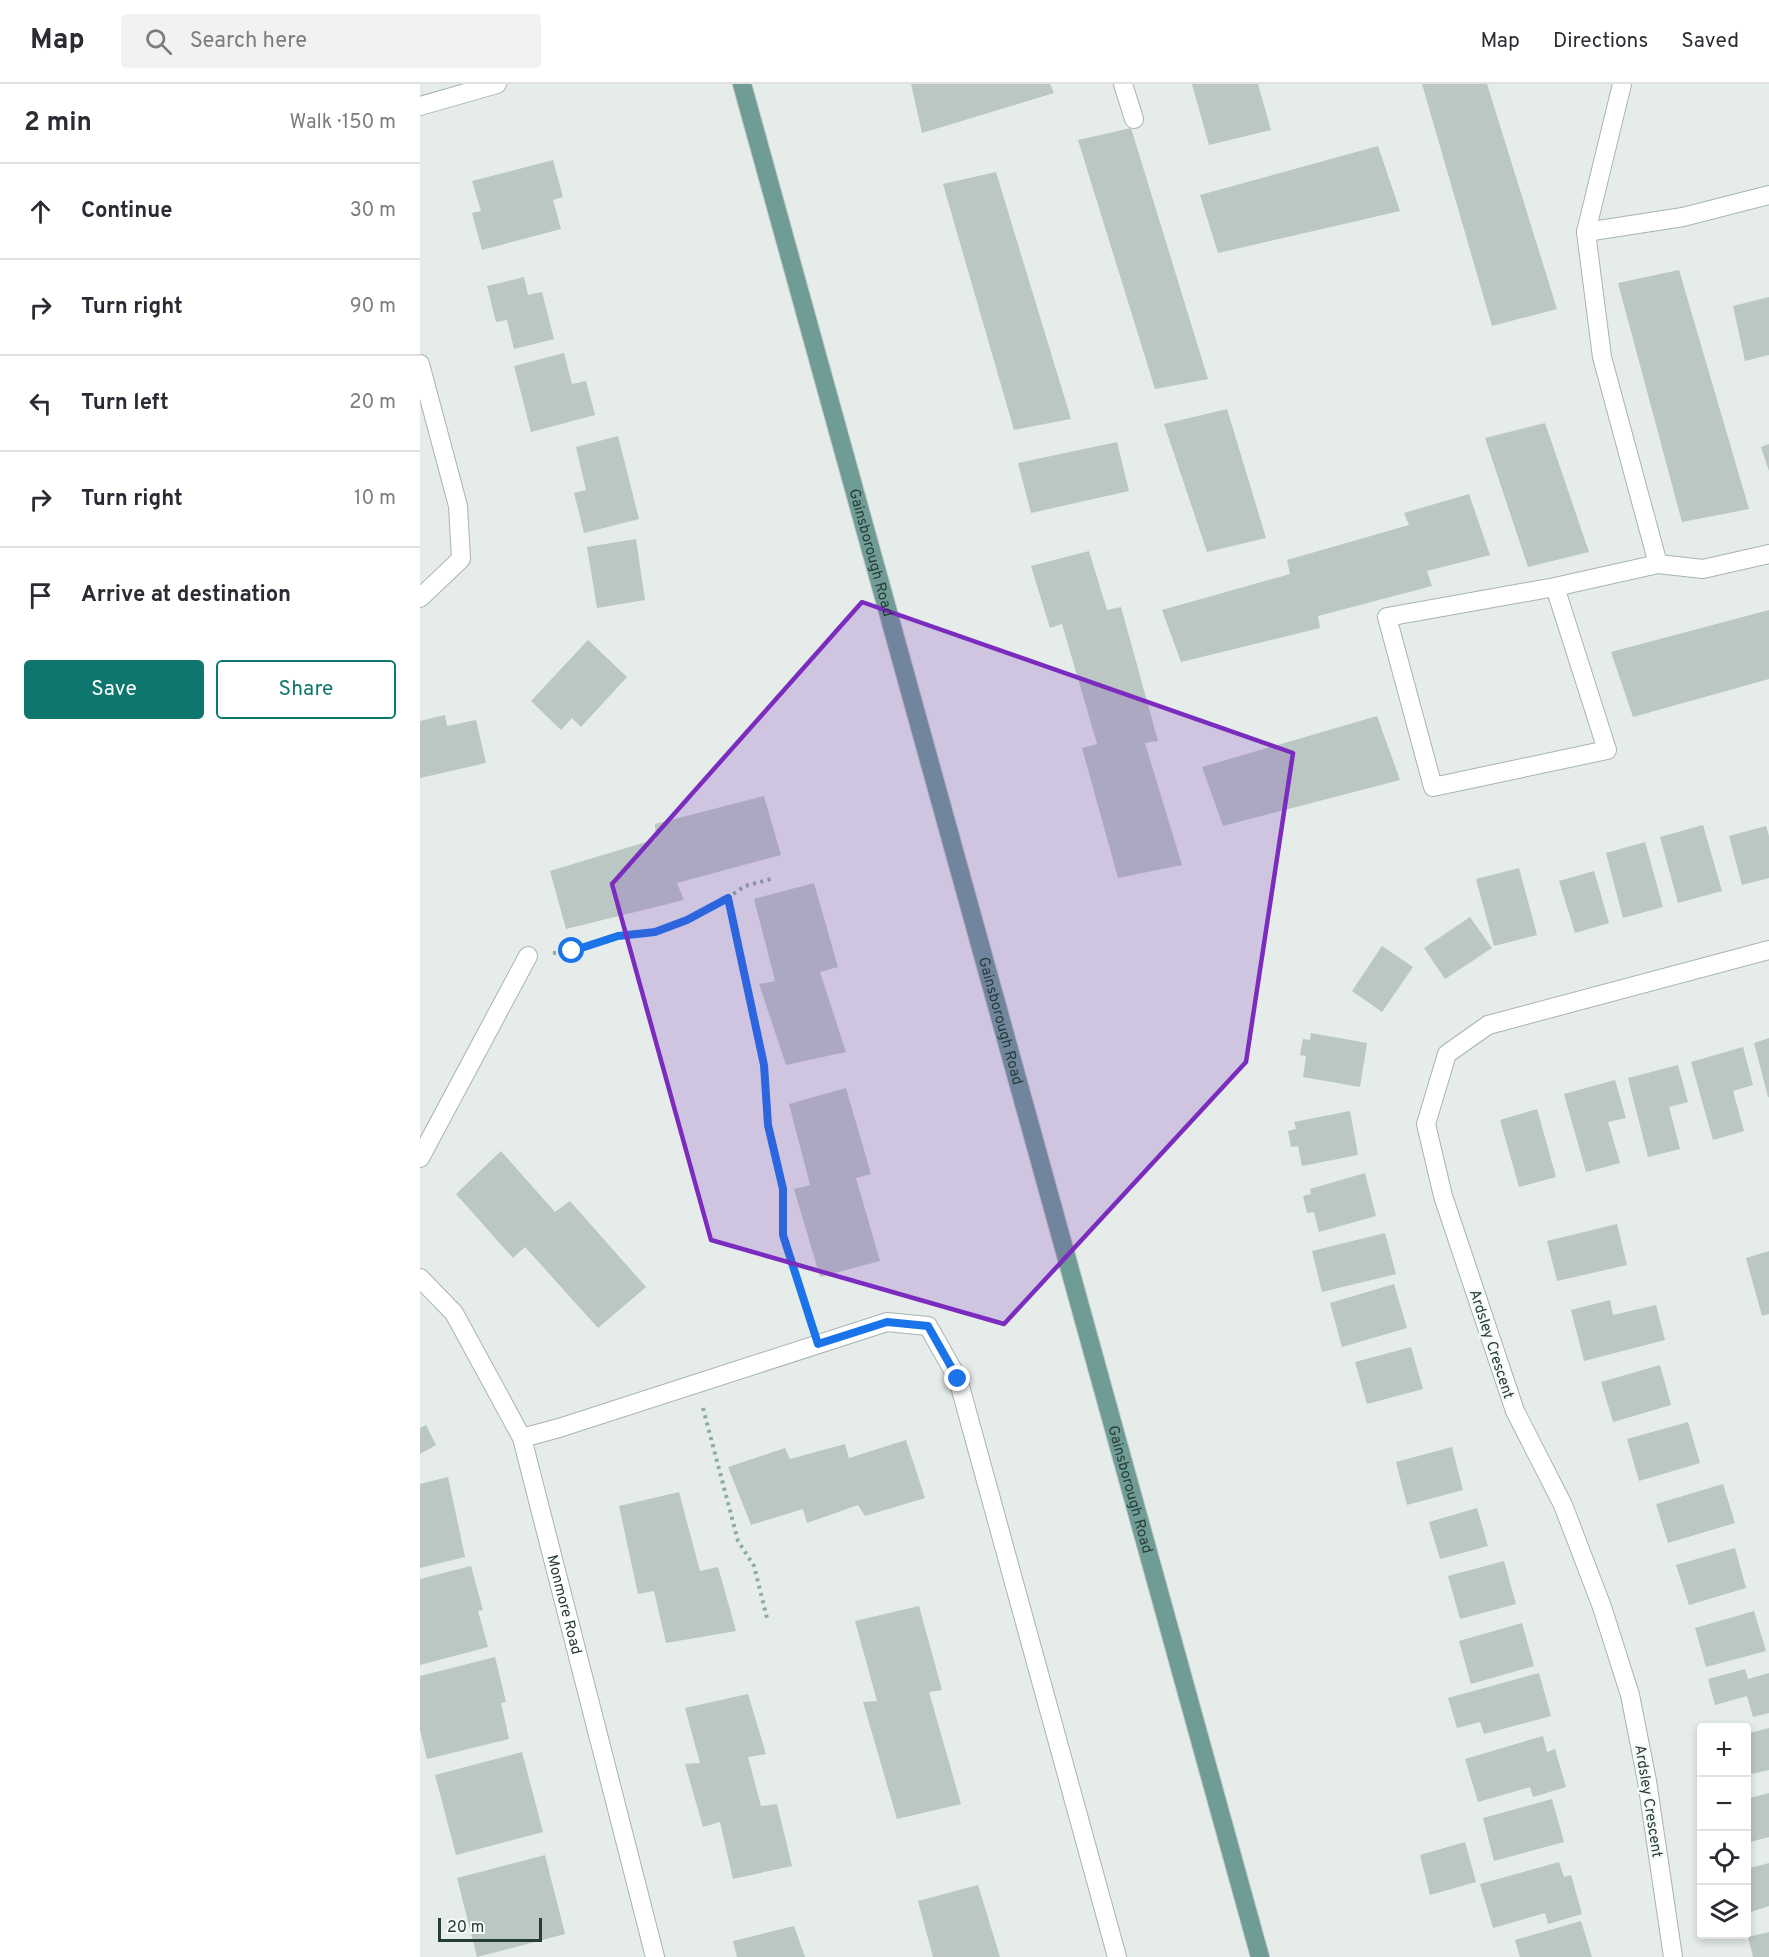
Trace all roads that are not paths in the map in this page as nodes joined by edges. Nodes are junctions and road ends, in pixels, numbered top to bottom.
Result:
1 (497, 84) edge
2 (742, 84) edge
3 (1123, 84) edge
4 (1622, 84) edge
5 (420, 106) edge
6 (1134, 119) dead end
7 (1769, 195) edge
8 (1586, 231) junction
9 (420, 364) edge
10 (1769, 554) edge
11 (1658, 564) junction
12 (1555, 586) junction
13 (420, 598) edge
14 (1769, 950) edge
15 (528, 956) road end
16 (420, 1158) edge
17 (420, 1278) edge
18 (522, 1438) junction
19 (655, 1957) edge
20 (1117, 1957) edge
21 (1260, 1957) edge
22 (1673, 1957) edge

1 - 5 street
2 - 21 main road, Gainsborough Road
3 - 6 street
4 - 8 street
7 - 8 street
8 - 11 street
9 - 13 street
10 - 11 street
11 - 12 street
12 - 12 street
14 - 22 street, Ardsley Crescent
15 - 16 street
17 - 18 street, Monmore Road
18 - 19 street, Monmore Road
18 - 20 street

